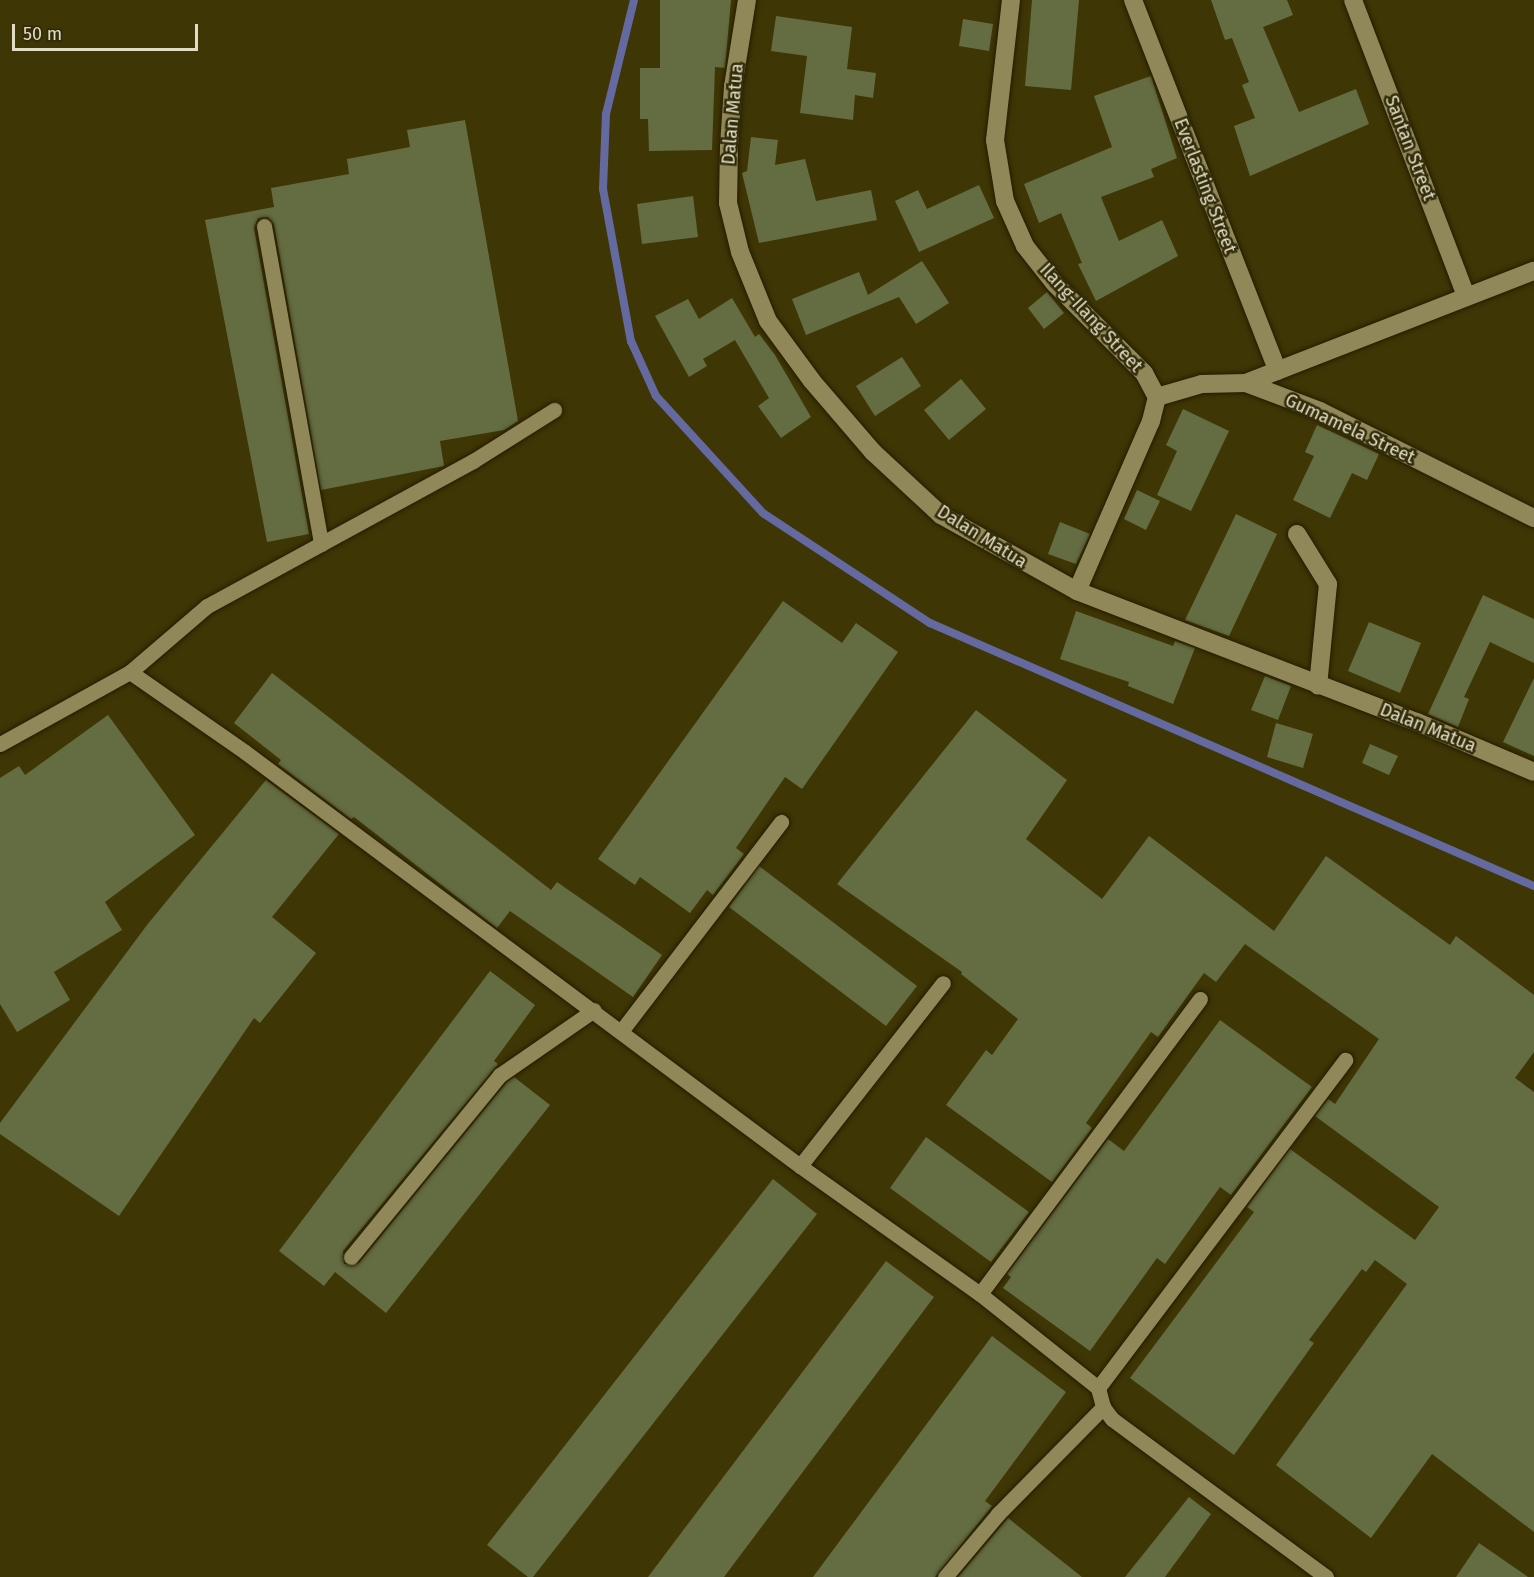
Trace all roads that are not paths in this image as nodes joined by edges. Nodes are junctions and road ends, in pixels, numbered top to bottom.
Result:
1 (747, 0) edge
2 (1011, 0) edge
3 (1133, 0) edge
4 (1353, 0) edge
5 (264, 226) dead end
6 (1534, 270) edge
7 (1466, 296) junction
8 (1278, 371) junction
9 (1246, 383) junction
10 (1157, 397) junction
11 (554, 410) dead end
12 (1534, 518) edge
13 (1297, 534) dead end
14 (321, 544) junction
15 (1077, 591) junction
16 (129, 672) junction
17 (1318, 686) junction
18 (0, 744) edge
19 (1534, 772) edge
20 (781, 822) dead end
21 (943, 983) dead end
22 (1200, 999) dead end
23 (594, 1010) junction
24 (622, 1030) junction
25 (1345, 1060) dead end
26 (800, 1166) junction
27 (351, 1257) dead end
28 (980, 1294) junction
29 (1098, 1388) junction
30 (1103, 1407) junction
31 (945, 1577) edge
32 (1326, 1577) edge

1 - 15 street, Dalan Matua
2 - 10 street, Ilang-Ilang Street
3 - 8 street, Everlasting Street
4 - 7 street, Santan Street
5 - 14 lane
6 - 7 street
7 - 8 street
8 - 9 street
9 - 10 street, Gumamela Street
9 - 12 street, Gumamela Street
10 - 15 street
11 - 14 lane
13 - 17 street
14 - 16 lane
15 - 17 street, Dalan Matua
16 - 18 lane
16 - 23 lane
17 - 19 street, Dalan Matua
20 - 24 lane
21 - 26 lane
22 - 28 lane
23 - 24 lane
23 - 27 lane
24 - 26 lane
25 - 29 lane
26 - 28 lane
28 - 29 lane
29 - 30 lane
30 - 31 lane
30 - 32 lane

